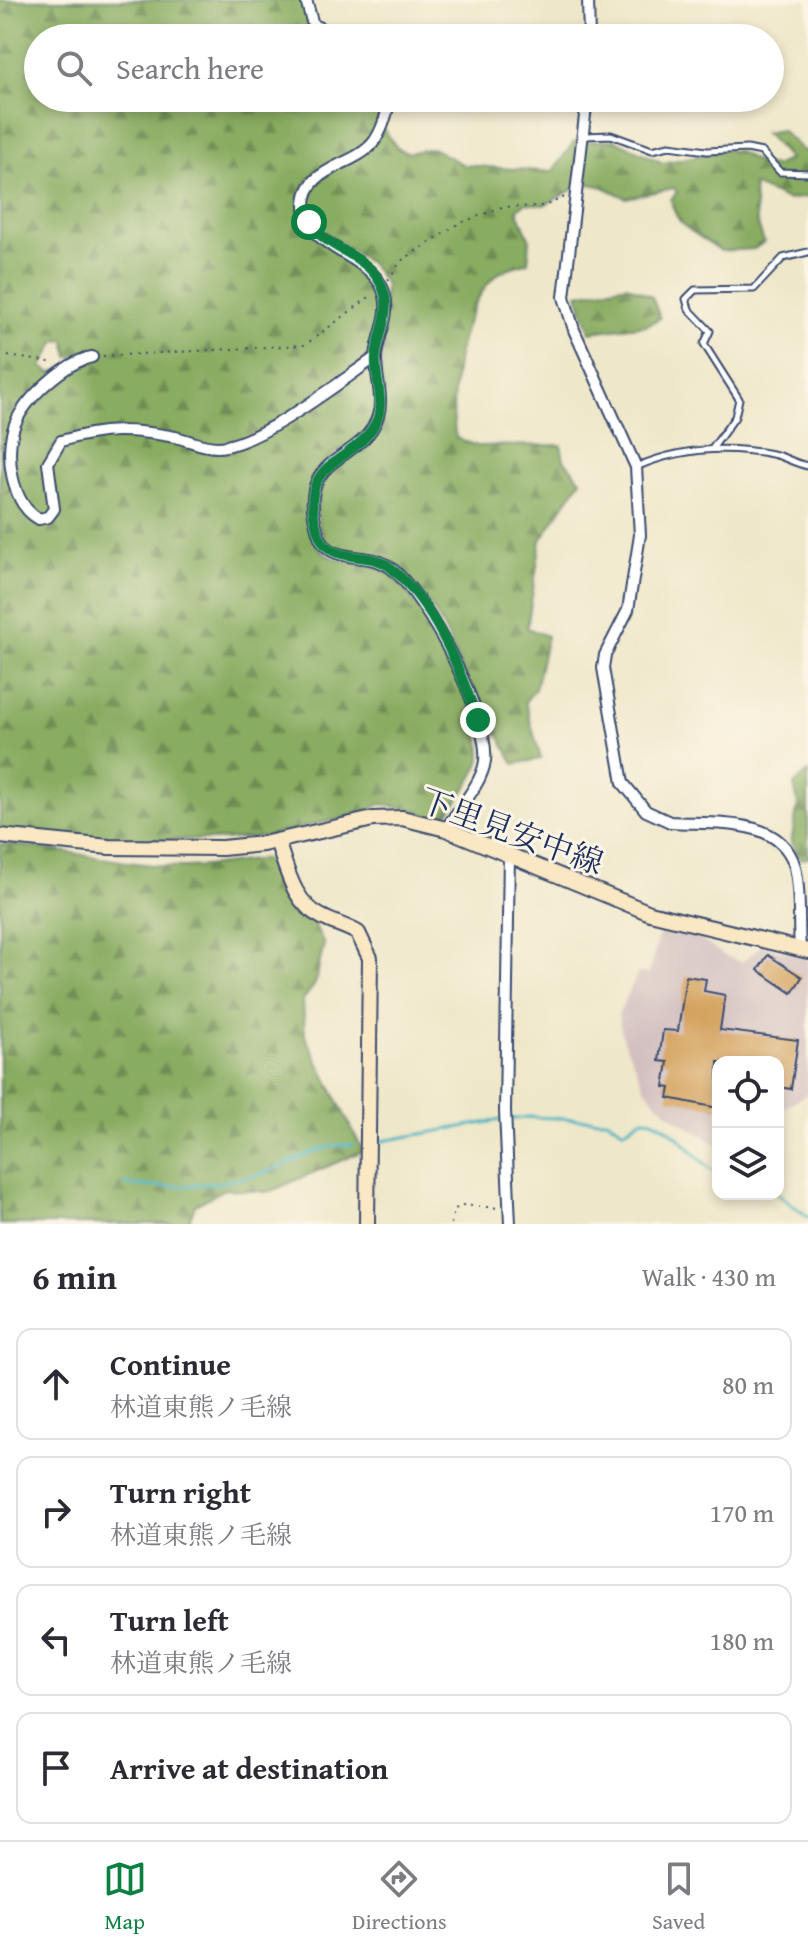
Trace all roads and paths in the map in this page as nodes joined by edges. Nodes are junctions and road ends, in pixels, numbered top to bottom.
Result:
1 (306, 0) edge
2 (588, 0) edge
3 (313, 24) edge
4 (589, 24) edge
5 (385, 112) edge
6 (586, 112) edge
7 (585, 136) junction
8 (808, 173) edge
9 (575, 192) junction
10 (808, 252) edge
11 (382, 288) junction
12 (0, 355) edge
13 (92, 357) joint
14 (376, 357) junction
15 (50, 362) dead end
16 (712, 449) junction
17 (808, 466) edge
18 (636, 467) junction
19 (446, 829) junction
20 (0, 836) edge
21 (277, 841) junction
22 (509, 855) junction
23 (804, 949) edge
24 (510, 1209) junction
25 (367, 1224) edge
26 (451, 1224) edge
27 (510, 1224) edge

1 - 3 street
2 - 4 street
5 - 11 street
6 - 7 street
7 - 8 lane
7 - 9 street
9 - 11 path
9 - 18 street
10 - 16 lane
11 - 13 path
11 - 14 street
12 - 15 path
13 - 14 street
14 - 19 street
16 - 17 lane
16 - 18 lane
18 - 23 street
19 - 21 main road, 下里見安中線
19 - 22 main road, 下里見安中線
20 - 21 main road, 下里見安中線
21 - 25 main road
22 - 23 main road, 下里見安中線
22 - 24 street
24 - 26 path
24 - 27 street

